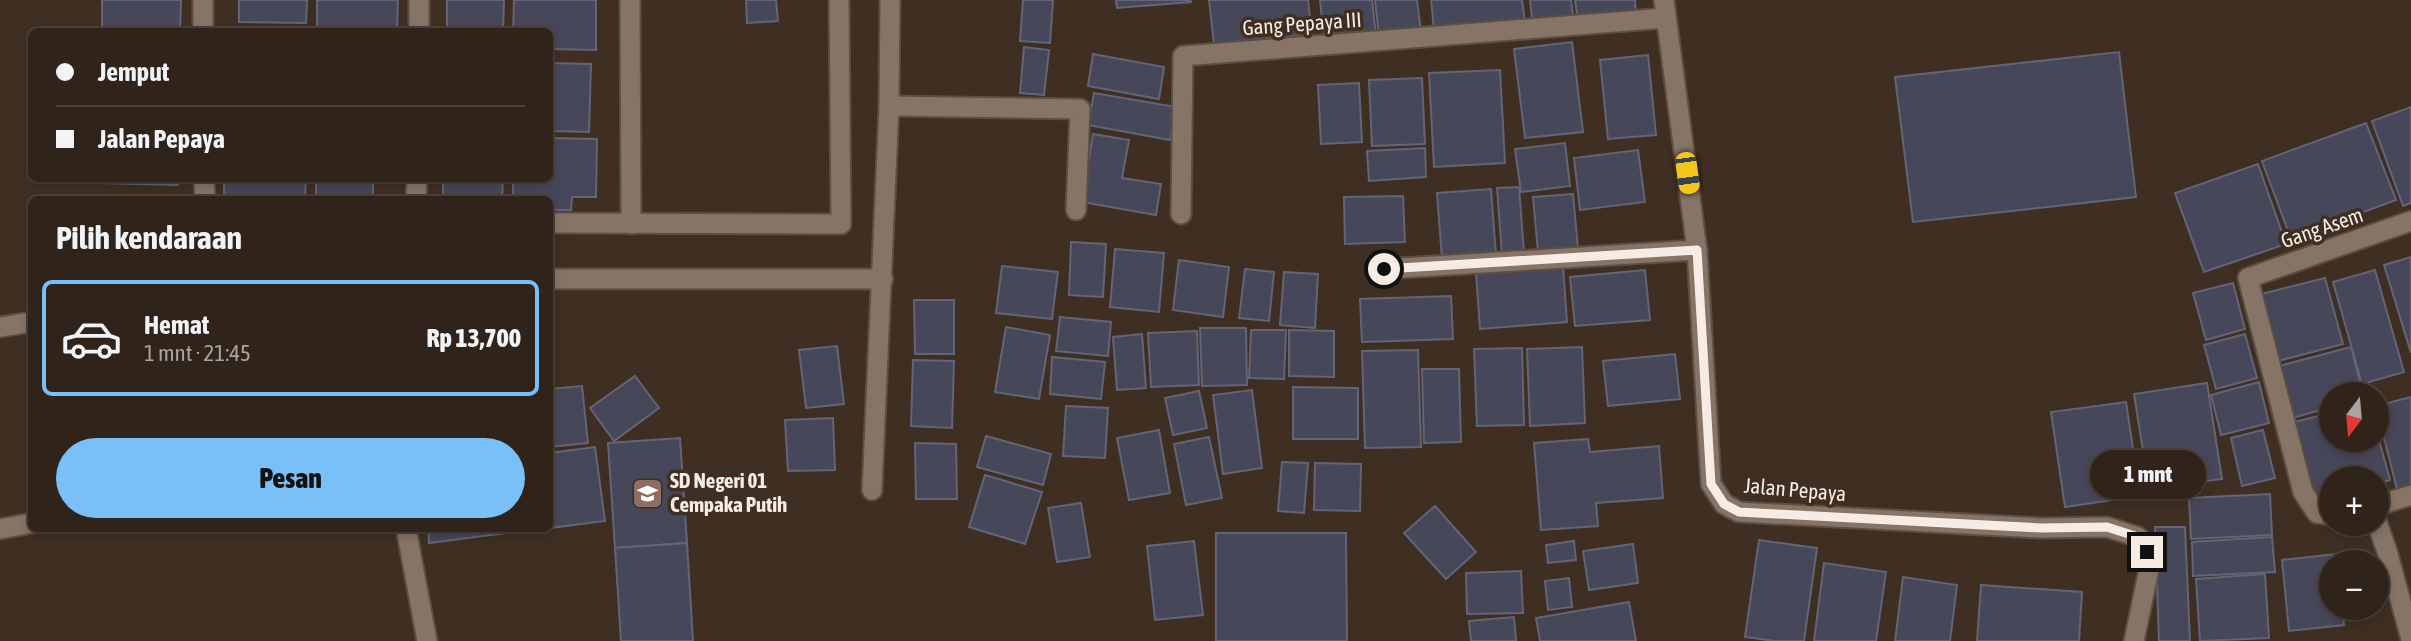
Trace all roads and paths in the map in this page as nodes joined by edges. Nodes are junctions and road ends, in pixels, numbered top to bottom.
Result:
1 (203, 0) edge
2 (419, 0) edge
3 (630, 0) edge
4 (839, 0) edge
5 (890, 0) edge
6 (1665, 9) edge
7 (203, 28) edge
8 (419, 28) edge
9 (889, 106) junction
10 (1076, 210) dead end
11 (1181, 214) dead end
12 (2411, 222) edge
13 (553, 223) edge
14 (631, 224) junction
15 (1697, 250) junction
16 (1384, 269) dead end
17 (553, 279) edge
18 (883, 279) junction
19 (28, 323) edge
20 (0, 327) edge
21 (872, 489) dead end
22 (2411, 495) edge
23 (2389, 502) edge
24 (2319, 513) edge
25 (28, 524) edge
26 (0, 529) edge
27 (407, 532) edge
28 (2382, 536) edge
29 (2411, 639) edge
30 (427, 641) edge
31 (2134, 641) edge

1 - 7 street
2 - 8 street
3 - 14 street
4 - 14 street
5 - 9 street
6 - 11 street, Gang Pepaya III
6 - 15 street, Jalan Pepaya
9 - 10 street
9 - 18 street
12 - 24 street, Gang Asem
13 - 14 street
15 - 16 street
15 - 31 street, Jalan Pepaya
17 - 18 street
18 - 21 street
19 - 20 street
22 - 23 street
25 - 26 street
27 - 30 street
28 - 29 street

